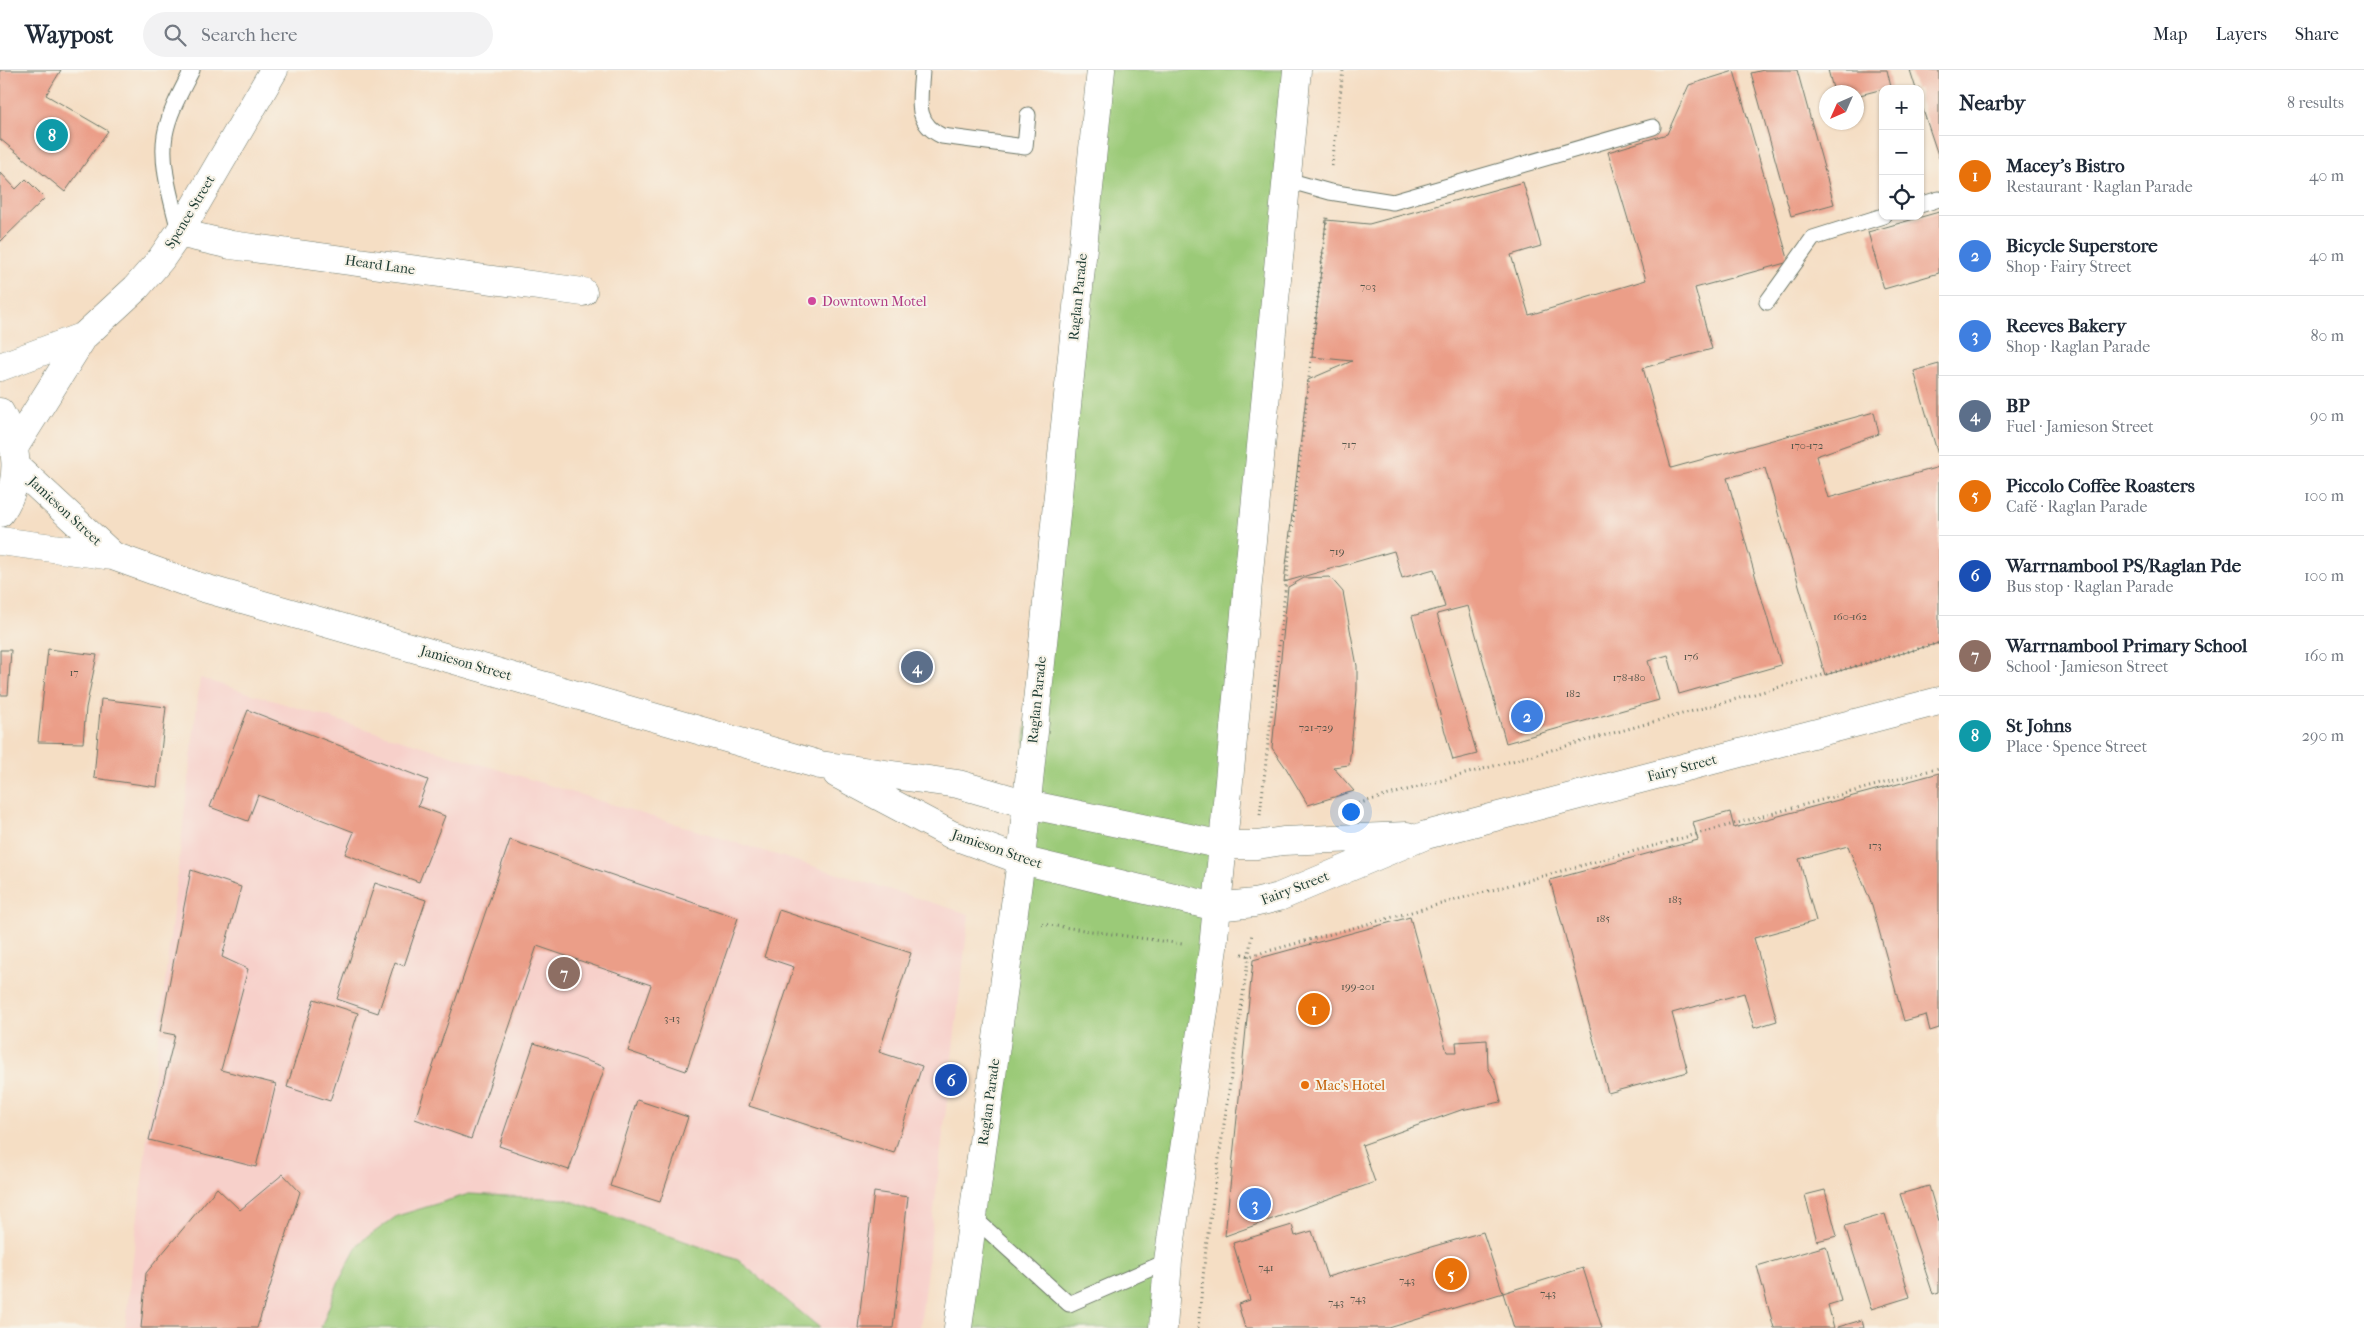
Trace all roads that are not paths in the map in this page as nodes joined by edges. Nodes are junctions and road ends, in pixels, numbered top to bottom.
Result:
1 (192, 70) edge
2 (274, 70) edge
3 (922, 70) edge
4 (1101, 70) edge
5 (1297, 70) edge
6 (1028, 115) dead end
7 (1653, 127) dead end
8 (1287, 180) junction
9 (1939, 199) edge
10 (1924, 203) edge
11 (1879, 217) edge
12 (179, 232) junction
13 (582, 292) dead end
14 (1767, 302) dead end
15 (84, 336) junction
16 (0, 367) edge
17 (0, 412) edge
18 (15, 456) junction
19 (0, 512) edge
20 (0, 541) edge
21 (113, 556) junction
22 (1939, 701) edge
23 (820, 765) junction
24 (1027, 804) junction
25 (1224, 834) junction
26 (1426, 835) junction
27 (1021, 860) junction
28 (1216, 906) junction
29 (974, 1217) junction
30 (1168, 1261) junction
31 (958, 1328) edge
32 (1163, 1328) edge

1 - 12 lane
2 - 12 main road, Spence Street
3 - 6 lane
4 - 24 main road, Raglan Parade
5 - 8 main road
7 - 8 lane
8 - 25 main road
9 - 10 lane
11 - 14 lane
12 - 13 main road, Heard Lane
12 - 15 main road, Spence Street
15 - 16 main road, Spence Street
15 - 18 main road, Spence Street
17 - 18 main road
18 - 19 main road
18 - 21 main road, Jamieson Street
20 - 21 main road, Jamieson Street
21 - 23 main road, Jamieson Street
22 - 26 main road, Fairy Street
23 - 24 main road, Jamieson Street
23 - 27 main road, Jamieson Street
24 - 25 main road, Jamieson Street
24 - 27 main road, Raglan Parade
25 - 26 main road, Fairy Street
25 - 28 main road
26 - 28 main road, Fairy Street
27 - 28 main road, Jamieson Street
27 - 29 main road, Raglan Parade
28 - 30 main road
29 - 30 lane
29 - 31 main road, Raglan Parade
30 - 32 main road

